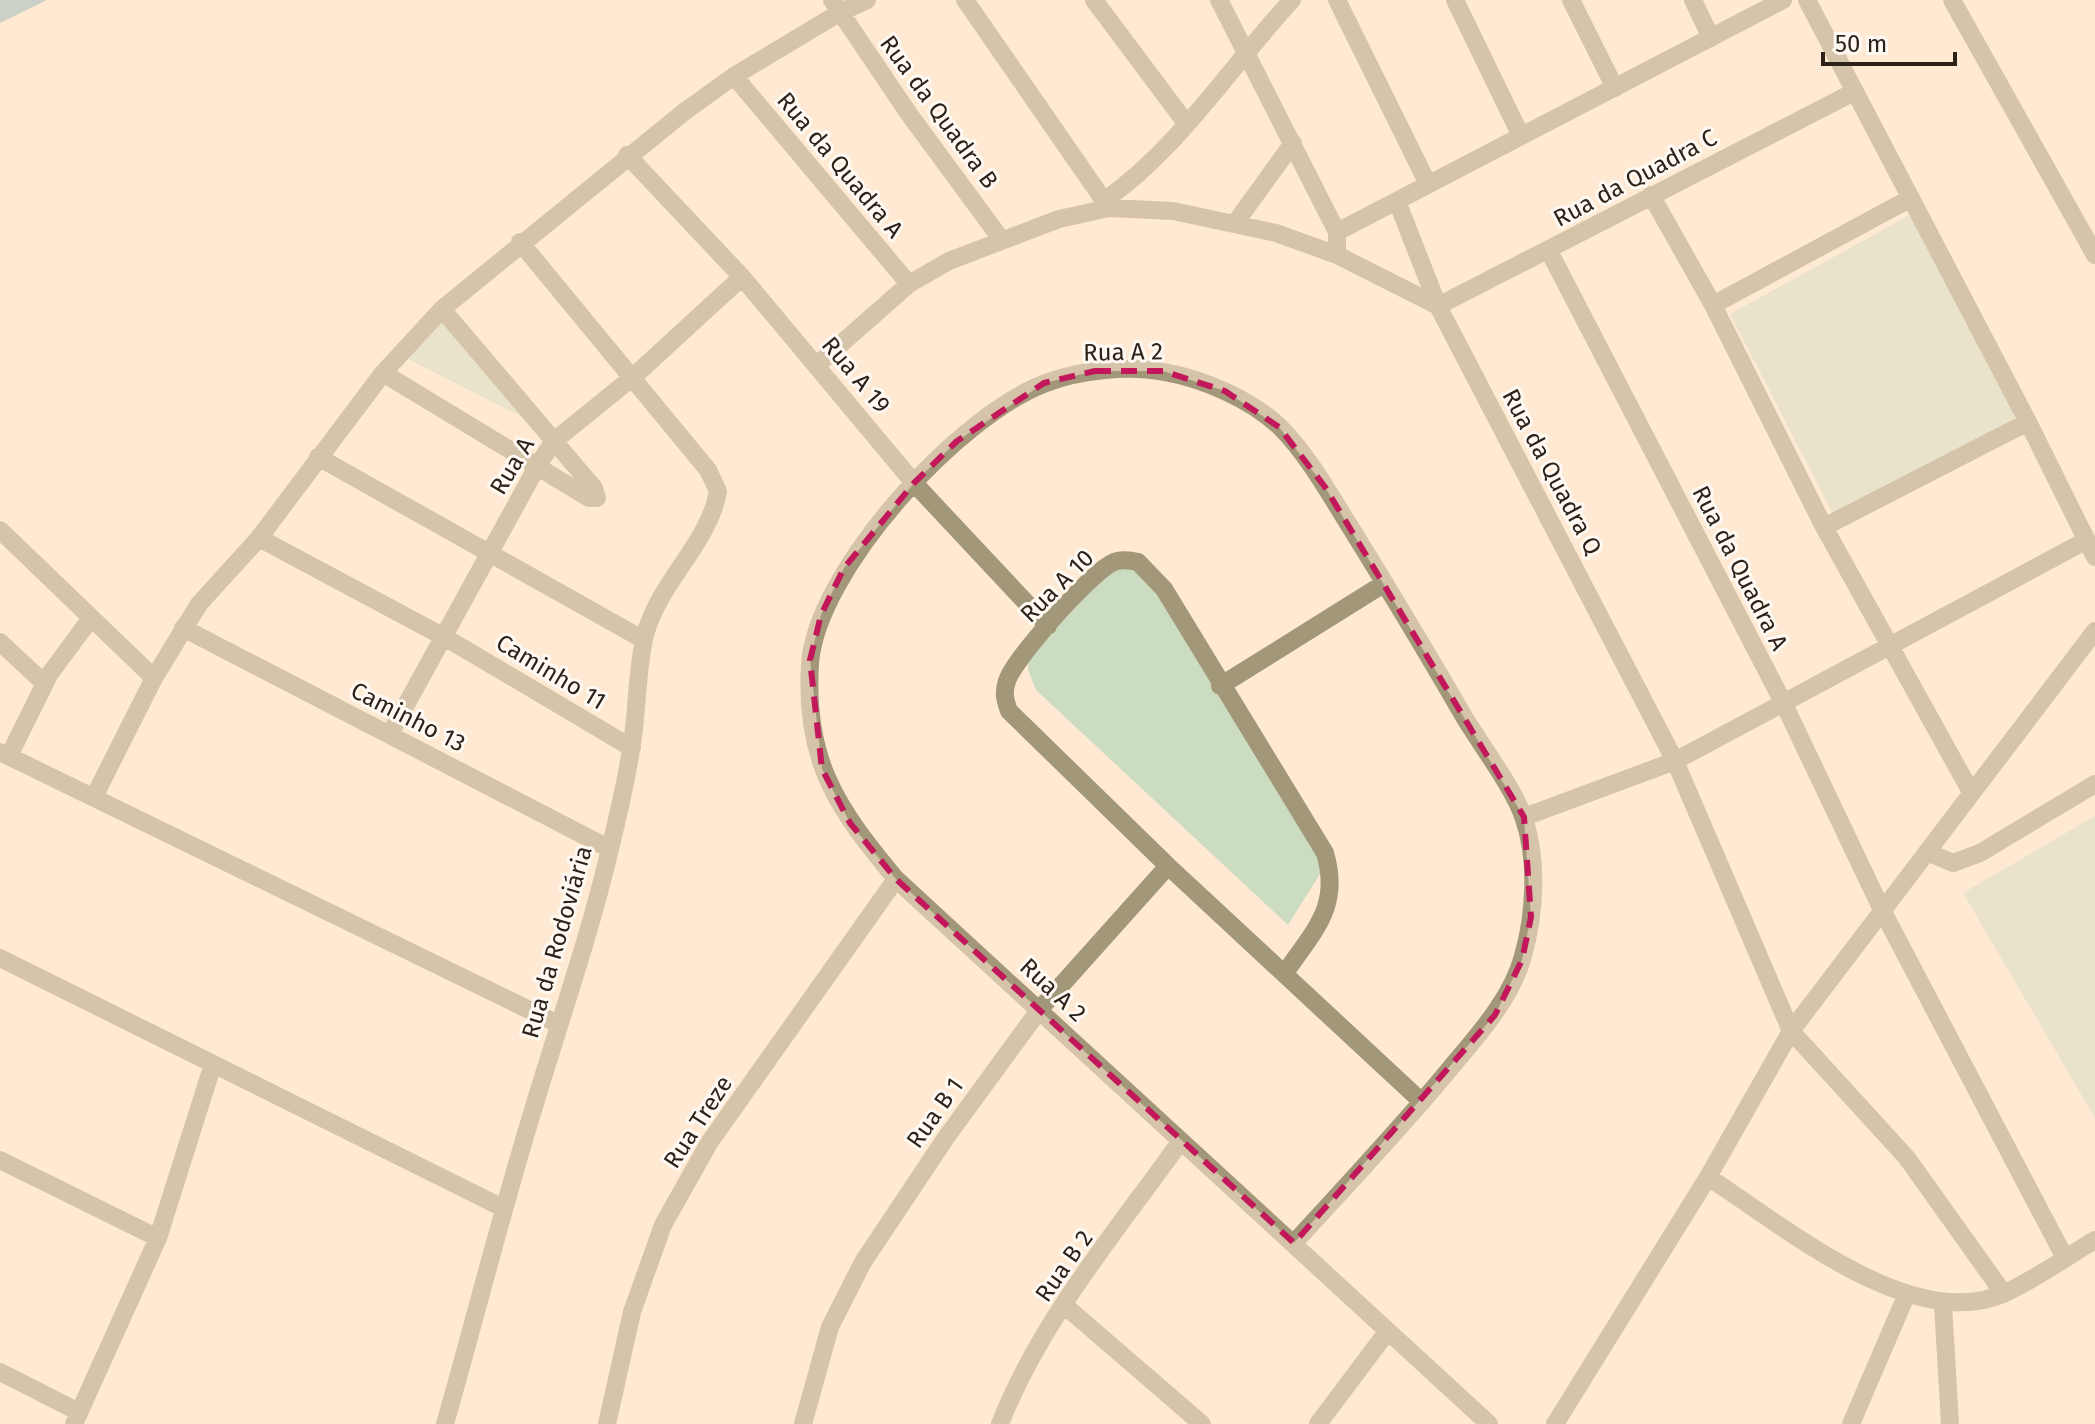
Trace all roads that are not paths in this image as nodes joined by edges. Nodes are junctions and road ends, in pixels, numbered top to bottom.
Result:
1 (867, 0) edge
2 (965, 0) edge
3 (1094, 0) edge
4 (1219, 0) edge
5 (1292, 0) edge
6 (1337, 0) edge
7 (1455, 0) edge
8 (1571, 0) edge
9 (1693, 0) edge
10 (1783, 0) edge
11 (1807, 0) edge
12 (1952, 0) edge
13 (835, 6) edge
14 (1711, 38) junction
15 (1244, 51) junction
16 (734, 76) junction
17 (1615, 88) junction
18 (1854, 92) junction
19 (1186, 123) junction
20 (1521, 136) junction
21 (1293, 143) junction
22 (627, 155) junction
23 (1428, 184) junction
24 (1651, 195) junction
25 (1911, 198) junction
26 (1397, 201) junction
27 (1107, 204) junction
28 (1236, 222) junction
29 (1337, 232) junction
30 (1001, 239) junction
31 (520, 242) junction
32 (1549, 251) junction
33 (1337, 255) junction
34 (2095, 255) edge
35 (742, 277) junction
36 (909, 284) junction
37 (1713, 305) junction
38 (1438, 306) junction
39 (442, 309) junction
40 (817, 365) junction
41 (383, 373) junction
42 (633, 377) junction
43 (2028, 422) junction
44 (554, 441) junction
45 (318, 457) junction
46 (538, 465) junction
47 (914, 483) junction
48 (1824, 527) junction
49 (0, 530) edge
50 (259, 538) junction
51 (2091, 548) edge
52 (489, 554) junction
53 (1385, 583) junction
54 (91, 618) junction
55 (1048, 626) junction
56 (183, 628) junction
57 (2095, 631) edge
58 (446, 638) junction
59 (644, 640) junction
60 (0, 642) edge
61 (1890, 645) junction
62 (154, 678) junction
63 (44, 683) junction
64 (1220, 686) junction
65 (1784, 704) junction
66 (390, 734) junction
67 (632, 748) junction
68 (4, 754) edge
69 (1675, 761) junction
70 (2095, 784) edge
71 (1971, 792) junction
72 (94, 797) junction
73 (1524, 817) junction
74 (610, 849) junction
75 (1927, 852) junction
76 (1168, 866) junction
77 (896, 879) junction
78 (1882, 910) junction
79 (0, 958) edge
80 (1285, 973) junction
81 (1040, 1009) junction
82 (558, 1024) junction
83 (1791, 1031) junction
84 (213, 1064) junction
85 (1422, 1102) junction
86 (1180, 1142) junction
87 (0, 1160) edge
88 (1708, 1177) junction
89 (503, 1208) junction
90 (158, 1238) junction
91 (2095, 1240) edge
92 (1294, 1243) junction
93 (2065, 1258) junction
94 (2004, 1294) junction
95 (1906, 1296) junction
96 (1943, 1304) junction
97 (1064, 1305) junction
98 (1387, 1332) junction
99 (0, 1372) edge
100 (77, 1418) edge
101 (445, 1424) edge
102 (607, 1424) edge
103 (803, 1424) edge
104 (1000, 1424) edge
105 (1202, 1424) edge
106 (1318, 1424) edge
107 (1489, 1424) edge
108 (1555, 1424) edge
109 (1851, 1424) edge
110 (1950, 1424) edge

1 - 13 street
2 - 27 street
3 - 19 street
4 - 15 street
5 - 15 street
6 - 23 street
7 - 20 street
8 - 17 street
9 - 14 street
10 - 14 street
11 - 18 street
12 - 34 street
13 - 16 street
13 - 30 street, Rua da Quadra B
14 - 17 street
15 - 19 street
15 - 21 street
16 - 22 street
16 - 36 street, Rua da Quadra A
17 - 20 street
18 - 24 street, Rua da Quadra C
18 - 25 street
19 - 27 street
20 - 23 street
21 - 28 street
21 - 29 street
22 - 31 street
22 - 35 street, Rua A 19
23 - 26 street
24 - 32 street, Rua da Quadra C
24 - 37 street
25 - 37 street
25 - 43 street
26 - 29 street
26 - 38 street, Rua da Quadra Q
27 - 28 street
27 - 30 street
28 - 33 street
29 - 33 street
30 - 36 street
31 - 39 street
31 - 42 street
32 - 38 street, Rua da Quadra C
32 - 65 street, Rua da Quadra A
33 - 38 street
35 - 40 street, Rua A 19
35 - 42 street, Rua A
36 - 40 street
37 - 48 street
38 - 69 street, Rua da Quadra Q
39 - 41 street
39 - 44 street
40 - 47 street, Rua A 19
41 - 45 street
41 - 46 street
42 - 44 street, Rua A
42 - 59 street, Rua da Rodoviária
43 - 48 street
43 - 51 street
44 - 46 street, Rua A
44 - 46 street
45 - 50 street
45 - 52 street
46 - 52 street, Rua A
47 - 53 street, Rua A 2
47 - 55 street, Rua A 19
47 - 77 street, Rua A 2
48 - 61 street
49 - 54 street
50 - 56 street
50 - 58 street, Caminho 11
51 - 61 street
52 - 58 street, Rua A
52 - 59 street
53 - 64 street
53 - 73 street, Rua A 2
54 - 62 street
54 - 63 street
55 - 64 street, Rua A 10
55 - 76 street, Rua A 10
56 - 62 street
56 - 66 street, Caminho 13
57 - 71 street
58 - 66 street, Rua A
58 - 67 street, Caminho 11
59 - 67 street, Rua da Rodoviária
60 - 63 street
61 - 65 street
61 - 71 street
62 - 72 street
63 - 68 street
64 - 80 street, Rua A 10
65 - 69 street
65 - 78 street, Rua da Quadra A
66 - 74 street, Caminho 13
67 - 74 street, Rua da Rodoviária
68 - 72 street
69 - 73 street
69 - 83 street, Rua da Quadra Q
70 - 75 street
71 - 75 street
72 - 82 street
73 - 85 street, Rua A 2
74 - 82 street, Rua da Rodoviária
75 - 78 street
76 - 80 street, Rua A 10
76 - 81 street, Rua B 1
77 - 81 street, Rua A 2
77 - 102 street, Rua Treze
78 - 83 street
78 - 93 street, Rua da Quadra A
79 - 84 street
80 - 85 street, Rua A 10
81 - 86 street, Rua A 2
81 - 103 street, Rua B 1
82 - 89 street, Rua da Rodoviária
83 - 88 street
83 - 94 street, Rua da Quadra Q
84 - 89 street
84 - 90 street
85 - 92 street, Rua A 2
86 - 92 street, Rua A 2
86 - 97 street, Rua B 2
87 - 90 street
88 - 95 street
88 - 108 street
89 - 101 street, Rua da Rodoviária
90 - 100 street
91 - 93 street
92 - 98 street, Rua A 2
93 - 94 street
94 - 96 street
95 - 96 street
95 - 109 street
96 - 110 street
97 - 104 street, Rua B 2
97 - 105 street
98 - 106 street
98 - 107 street, Rua A 2
99 - 100 street

